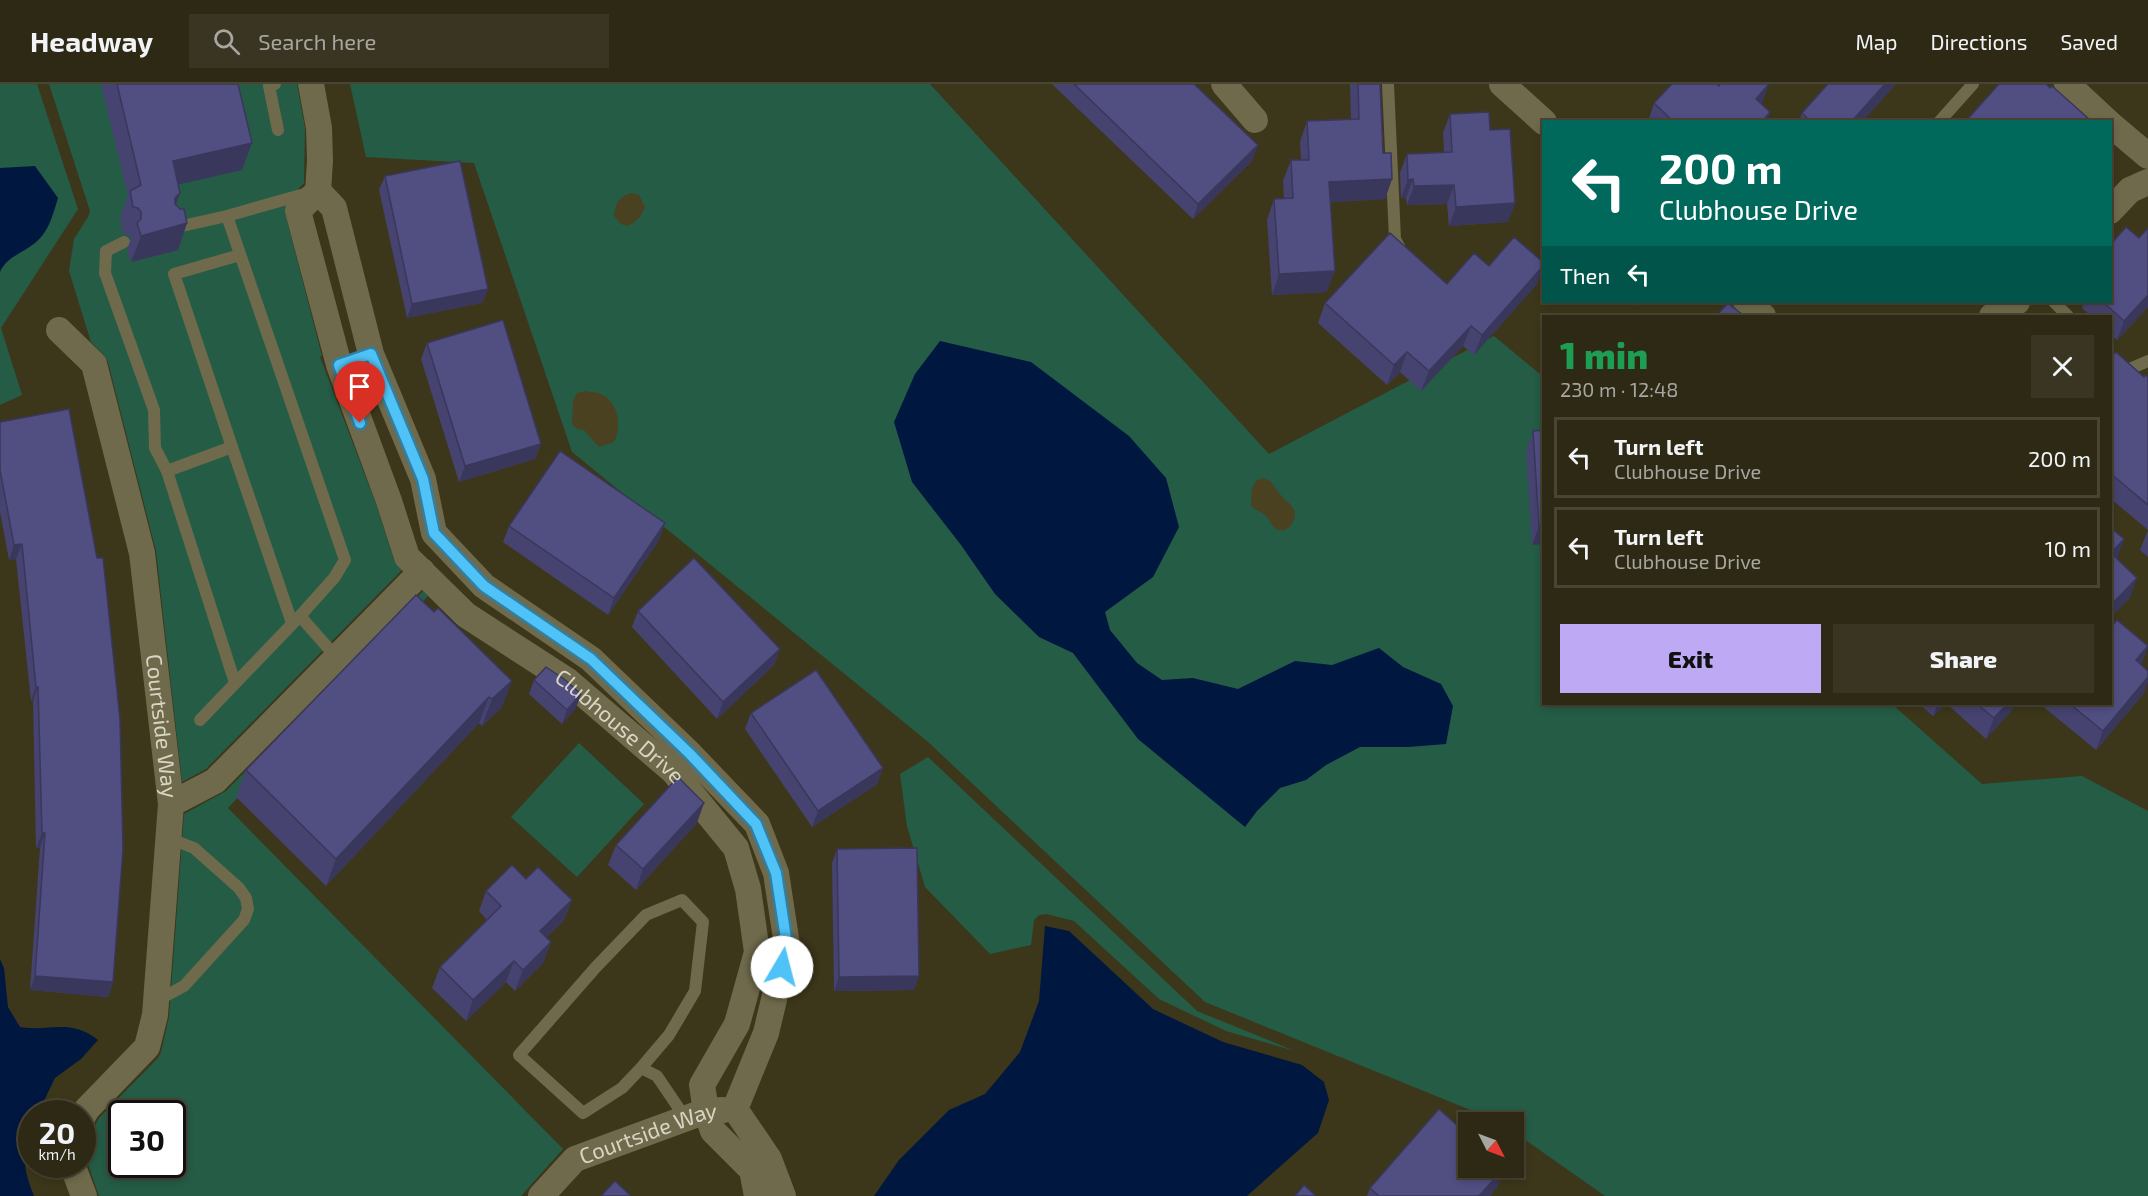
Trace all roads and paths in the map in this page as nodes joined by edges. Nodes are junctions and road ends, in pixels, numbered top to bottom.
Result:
1 (275, 84) edge
2 (311, 84) edge
3 (1224, 84) edge
4 (1388, 84) edge
5 (1502, 84) edge
6 (1973, 84) edge
7 (2067, 84) edge
8 (1255, 120) dead end
9 (1542, 120) edge
10 (1942, 120) edge
11 (2106, 120) edge
12 (2112, 126) edge
13 (278, 130) dead end
14 (2148, 156) edge
15 (2148, 182) edge
16 (318, 190) junction
17 (2112, 209) edge
18 (227, 216) junction
19 (172, 228) edge
20 (124, 242) dead end
21 (240, 255) junction
22 (1411, 260) edge
23 (1747, 303) edge
24 (2015, 303) edge
25 (2055, 303) edge
26 (1761, 315) edge
27 (1994, 315) edge
28 (2067, 315) edge
29 (59, 330) dead end
30 (371, 354) junction
31 (2148, 361) edge
32 (339, 365) junction
33 (2125, 372) edge
34 (232, 447) junction
35 (168, 471) junction
36 (422, 571) junction
37 (296, 620) junction
38 (337, 658) junction
39 (235, 683) junction
40 (200, 720) dead end
41 (171, 804) junction
42 (168, 838) junction
43 (156, 1000) junction
44 (641, 1068) junction
45 (96, 1100) edge
46 (735, 1109) junction
47 (696, 1115) junction
48 (77, 1178) edge
49 (84, 1196) edge
50 (541, 1196) edge
51 (758, 1196) edge
52 (783, 1196) edge

1 - 13 lane
2 - 16 street
3 - 8 street
4 - 22 lane
5 - 9 street
6 - 10 lane
7 - 11 street
12 - 14 street
15 - 17 street
16 - 18 lane
16 - 30 street, Clubhouse Drive
16 - 32 street, Clubhouse Drive
18 - 19 lane
18 - 21 lane
20 - 35 lane
21 - 34 lane
21 - 37 lane
23 - 26 street
24 - 27 street
25 - 28 lane
29 - 41 street, Courtside Way
30 - 32 street
30 - 46 street, Clubhouse Drive
31 - 33 lane
32 - 36 street, Clubhouse Drive
34 - 35 lane
34 - 37 lane
35 - 39 lane
36 - 38 street
36 - 47 street, Clubhouse Drive
37 - 38 lane
37 - 39 lane
38 - 41 street
39 - 40 lane
41 - 42 street, Courtside Way
42 - 43 street, Courtside Way
42 - 43 lane
43 - 45 street, Courtside Way
44 - 44 lane
44 - 47 lane
46 - 47 street, Courtside Way
46 - 52 street
47 - 50 street, Courtside Way
47 - 51 street, Clubhouse Drive
48 - 49 street

